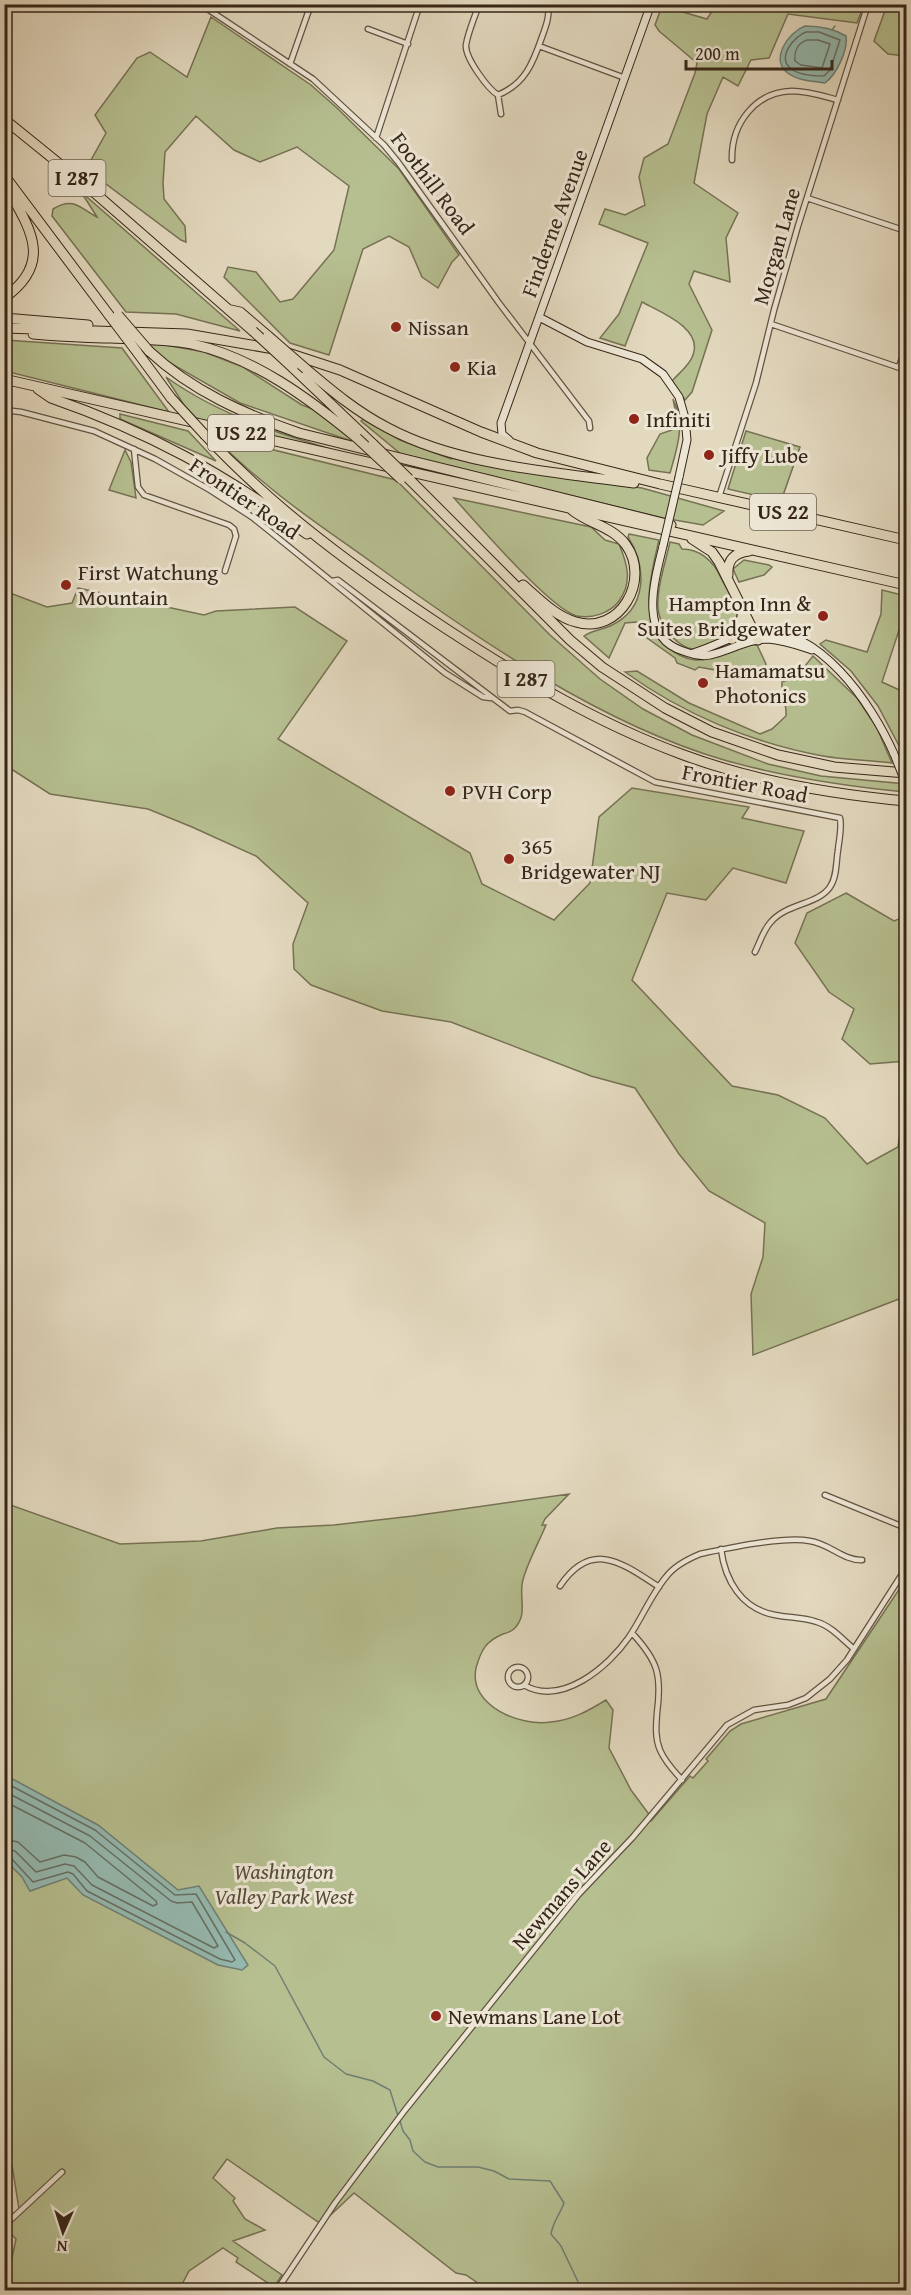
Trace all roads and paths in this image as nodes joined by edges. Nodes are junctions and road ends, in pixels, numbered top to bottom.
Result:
1 (200, 4) edge
2 (299, 4) edge
3 (311, 4) edge
4 (420, 4) edge
5 (466, 4) edge
6 (548, 4) edge
7 (868, 4) edge
8 (651, 6) edge
9 (478, 7) edge
10 (309, 11) junction
11 (368, 30) dead end
12 (408, 44) junction
13 (539, 46) junction
14 (290, 64) junction
15 (625, 78) junction
16 (498, 95) junction
17 (838, 100) junction
18 (501, 114) dead end
19 (4, 119) edge
20 (376, 138) junction
21 (732, 160) dead end
22 (4, 177) edge
23 (807, 198) junction
24 (906, 231) edge
25 (4, 298) edge
26 (228, 309) junction
27 (113, 315) junction
28 (539, 317) junction
29 (4, 318) edge
30 (771, 324) junction
31 (4, 328) edge
32 (110, 331) junction
33 (4, 333) edge
34 (530, 344) junction
35 (906, 347) edge
36 (900, 367) junction
37 (906, 370) edge
38 (4, 379) edge
39 (34, 386) junction
40 (4, 410) edge
41 (501, 423) junction
42 (590, 428) dead end
43 (481, 432) junction
44 (519, 446) junction
45 (134, 449) junction
46 (405, 479) junction
47 (660, 484) junction
48 (718, 497) junction
49 (570, 508) junction
50 (686, 535) junction
51 (906, 540) edge
52 (731, 545) junction
53 (759, 551) junction
54 (347, 560) junction
55 (225, 572) dead end
56 (728, 578) junction
57 (332, 581) junction
58 (512, 582) junction
59 (906, 585) edge
60 (743, 610) junction
61 (756, 636) junction
62 (732, 639) junction
63 (693, 653) junction
64 (492, 698) junction
65 (906, 773) edge
66 (906, 784) edge
67 (906, 801) edge
68 (755, 952) dead end
69 (825, 1495) dead end
70 (906, 1528) edge
71 (721, 1549) junction
72 (862, 1560) dead end
73 (906, 1568) edge
74 (560, 1586) dead end
75 (659, 1587) junction
76 (632, 1633) junction
77 (854, 1649) junction
78 (524, 1685) junction
79 (682, 1780) junction
80 (62, 2172) dead end
81 (5, 2224) edge
82 (277, 2290) edge

1 - 14 street, Foothill Road
2 - 10 street
3 - 10 street
4 - 12 street
5 - 9 street
6 - 13 street
7 - 17 street, Morgan Lane
8 - 15 street, Finderne Avenue
9 - 16 street
10 - 14 street
11 - 12 street
12 - 20 street
13 - 15 street
13 - 16 street
14 - 20 street, Foothill Road
15 - 28 street, Finderne Avenue
16 - 18 street
17 - 21 street
17 - 23 street, Morgan Lane
19 - 26 highway, I 287
20 - 34 street, Foothill Road
22 - 25 highway
22 - 27 highway, I 287
23 - 24 street
23 - 30 street, Morgan Lane
26 - 46 highway, I 287, bridge
26 - 47 highway, bridge
27 - 52 highway, bridge
27 - 54 highway, I 287, bridge
28 - 34 street, Finderne Avenue
28 - 63 street, bridge
29 - 32 highway
30 - 36 street
30 - 48 street, Morgan Lane
31 - 32 highway, US 22
32 - 43 highway, US 22
33 - 46 highway, bridge
34 - 41 street, Finderne Avenue
34 - 42 street, Foothill Road
35 - 36 street
36 - 37 street
38 - 39 highway, US 22
39 - 49 highway, US 22
39 - 54 highway
40 - 45 street, Frontier Road
41 - 43 street
41 - 44 street
43 - 44 highway, US 22
44 - 47 highway, US 22
45 - 55 street, Frontier Road
45 - 57 street, Frontier Road
46 - 58 highway, I 287
47 - 48 highway, US 22
48 - 51 highway, US 22
49 - 50 highway, US 22
49 - 58 highway
50 - 52 highway, US 22
50 - 56 highway
52 - 53 highway, US 22
53 - 56 highway
53 - 59 highway, US 22
54 - 67 highway, I 287
56 - 60 highway
57 - 64 street, Frontier Road
57 - 64 street, Frontier Road
58 - 65 highway, I 287
60 - 61 highway
60 - 62 highway
61 - 62 street
61 - 63 street
61 - 66 street, bridge
62 - 63 street
64 - 68 street, Frontier Road
69 - 70 street
71 - 72 street
71 - 75 street
71 - 77 street
73 - 77 street, Newmans Lane
74 - 75 street
75 - 76 street
76 - 78 street
76 - 79 street
77 - 79 street, Newmans Lane
78 - 78 street
79 - 82 street, Newmans Lane
80 - 81 street

